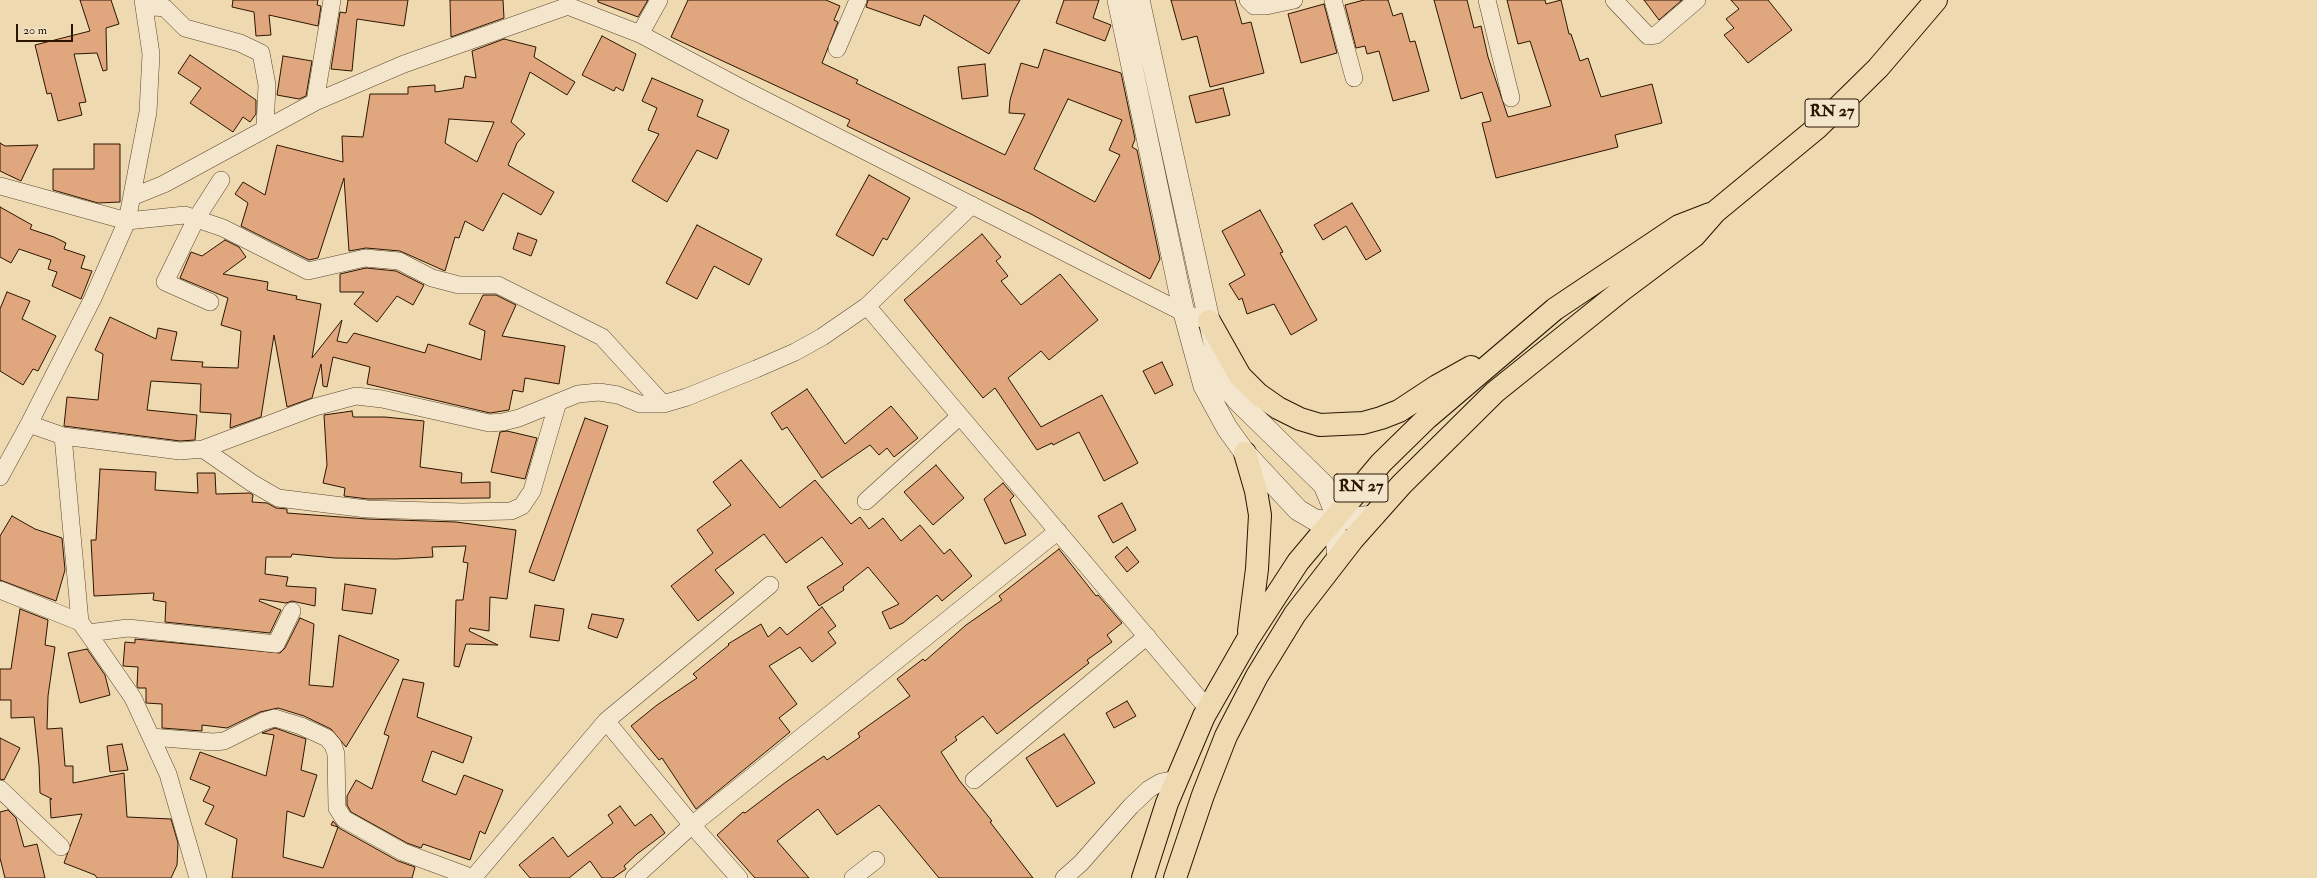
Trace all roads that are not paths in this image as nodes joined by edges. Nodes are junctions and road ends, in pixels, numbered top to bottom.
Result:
1 (332, 0) edge
2 (659, 0) edge
3 (858, 0) edge
4 (1118, 0) edge
5 (1139, 0) edge
6 (1248, 0) edge
7 (1294, 0) edge
8 (1333, 0) edge
9 (1487, 0) edge
10 (1614, 0) edge
11 (1698, 0) edge
12 (1936, 0) edge
13 (144, 3) edge
14 (569, 3) edge
15 (640, 34) junction
16 (836, 49) dead end
17 (1354, 78) dead end
18 (1511, 98) dead end
19 (315, 102) junction
20 (264, 128) junction
21 (221, 180) dead end
22 (0, 186) edge
23 (132, 197) junction
24 (972, 205) junction
25 (1715, 212) junction
26 (196, 219) junction
27 (127, 221) junction
28 (210, 302) dead end
29 (867, 306) junction
30 (1184, 313) junction
31 (1209, 321) junction
32 (1509, 346) junction
33 (558, 402) junction
34 (663, 404) junction
35 (960, 416) junction
36 (30, 424) junction
37 (63, 436) junction
38 (203, 449) junction
39 (1245, 453) junction
40 (0, 477) edge
41 (866, 501) dead end
42 (1374, 516) junction
43 (1335, 520) junction
44 (1058, 531) junction
45 (1338, 558) junction
46 (770, 585) dead end
47 (0, 590) edge
48 (292, 611) dead end
49 (84, 628) junction
50 (1147, 636) junction
51 (1248, 639) junction
52 (1208, 709) junction
53 (606, 721) junction
54 (151, 737) junction
55 (1177, 779) junction
56 (974, 780) dead end
57 (0, 789) edge
58 (692, 825) junction
59 (61, 847) dead end
60 (876, 860) dead end
61 (198, 878) edge
62 (473, 878) edge
63 (634, 878) edge
64 (739, 878) edge
65 (853, 878) edge
66 (1064, 878) edge
67 (1143, 878) edge
68 (1175, 878) edge

1 - 19 street
2 - 15 street
3 - 16 street
4 - 30 street
5 - 31 street
6 - 7 street
8 - 17 street
9 - 18 street
10 - 11 street
12 - 25 main road, RN 27
13 - 20 street
13 - 23 street
14 - 15 street
14 - 19 street
15 - 24 street
19 - 20 street
20 - 23 street
21 - 26 street
22 - 27 street
23 - 27 street
24 - 29 street
24 - 30 street
25 - 32 main road, RN 27
25 - 42 main road, RN 27
26 - 27 street
26 - 28 street
26 - 34 street
27 - 36 street
29 - 34 street
29 - 35 street
30 - 31 street
30 - 39 street
31 - 32 main road
31 - 43 street
32 - 43 main road, RN 27
33 - 34 street
33 - 38 street
33 - 38 street
35 - 41 street
35 - 44 street
36 - 37 street
36 - 40 street
37 - 38 street
37 - 49 street
39 - 43 street
39 - 51 main road
42 - 43 street
42 - 45 main road, RN 27
43 - 45 street
43 - 51 main road, RN 27
44 - 50 street
44 - 58 street
45 - 68 main road, RN 27
46 - 53 street
47 - 49 street
48 - 49 street
49 - 54 street
50 - 52 street
50 - 56 street
51 - 52 main road, RN 27
52 - 55 main road, RN 27
53 - 58 street
53 - 62 street
54 - 61 street
54 - 62 street
55 - 66 street
55 - 67 main road, RN 27
57 - 59 street
58 - 63 street
58 - 64 street
60 - 65 street

